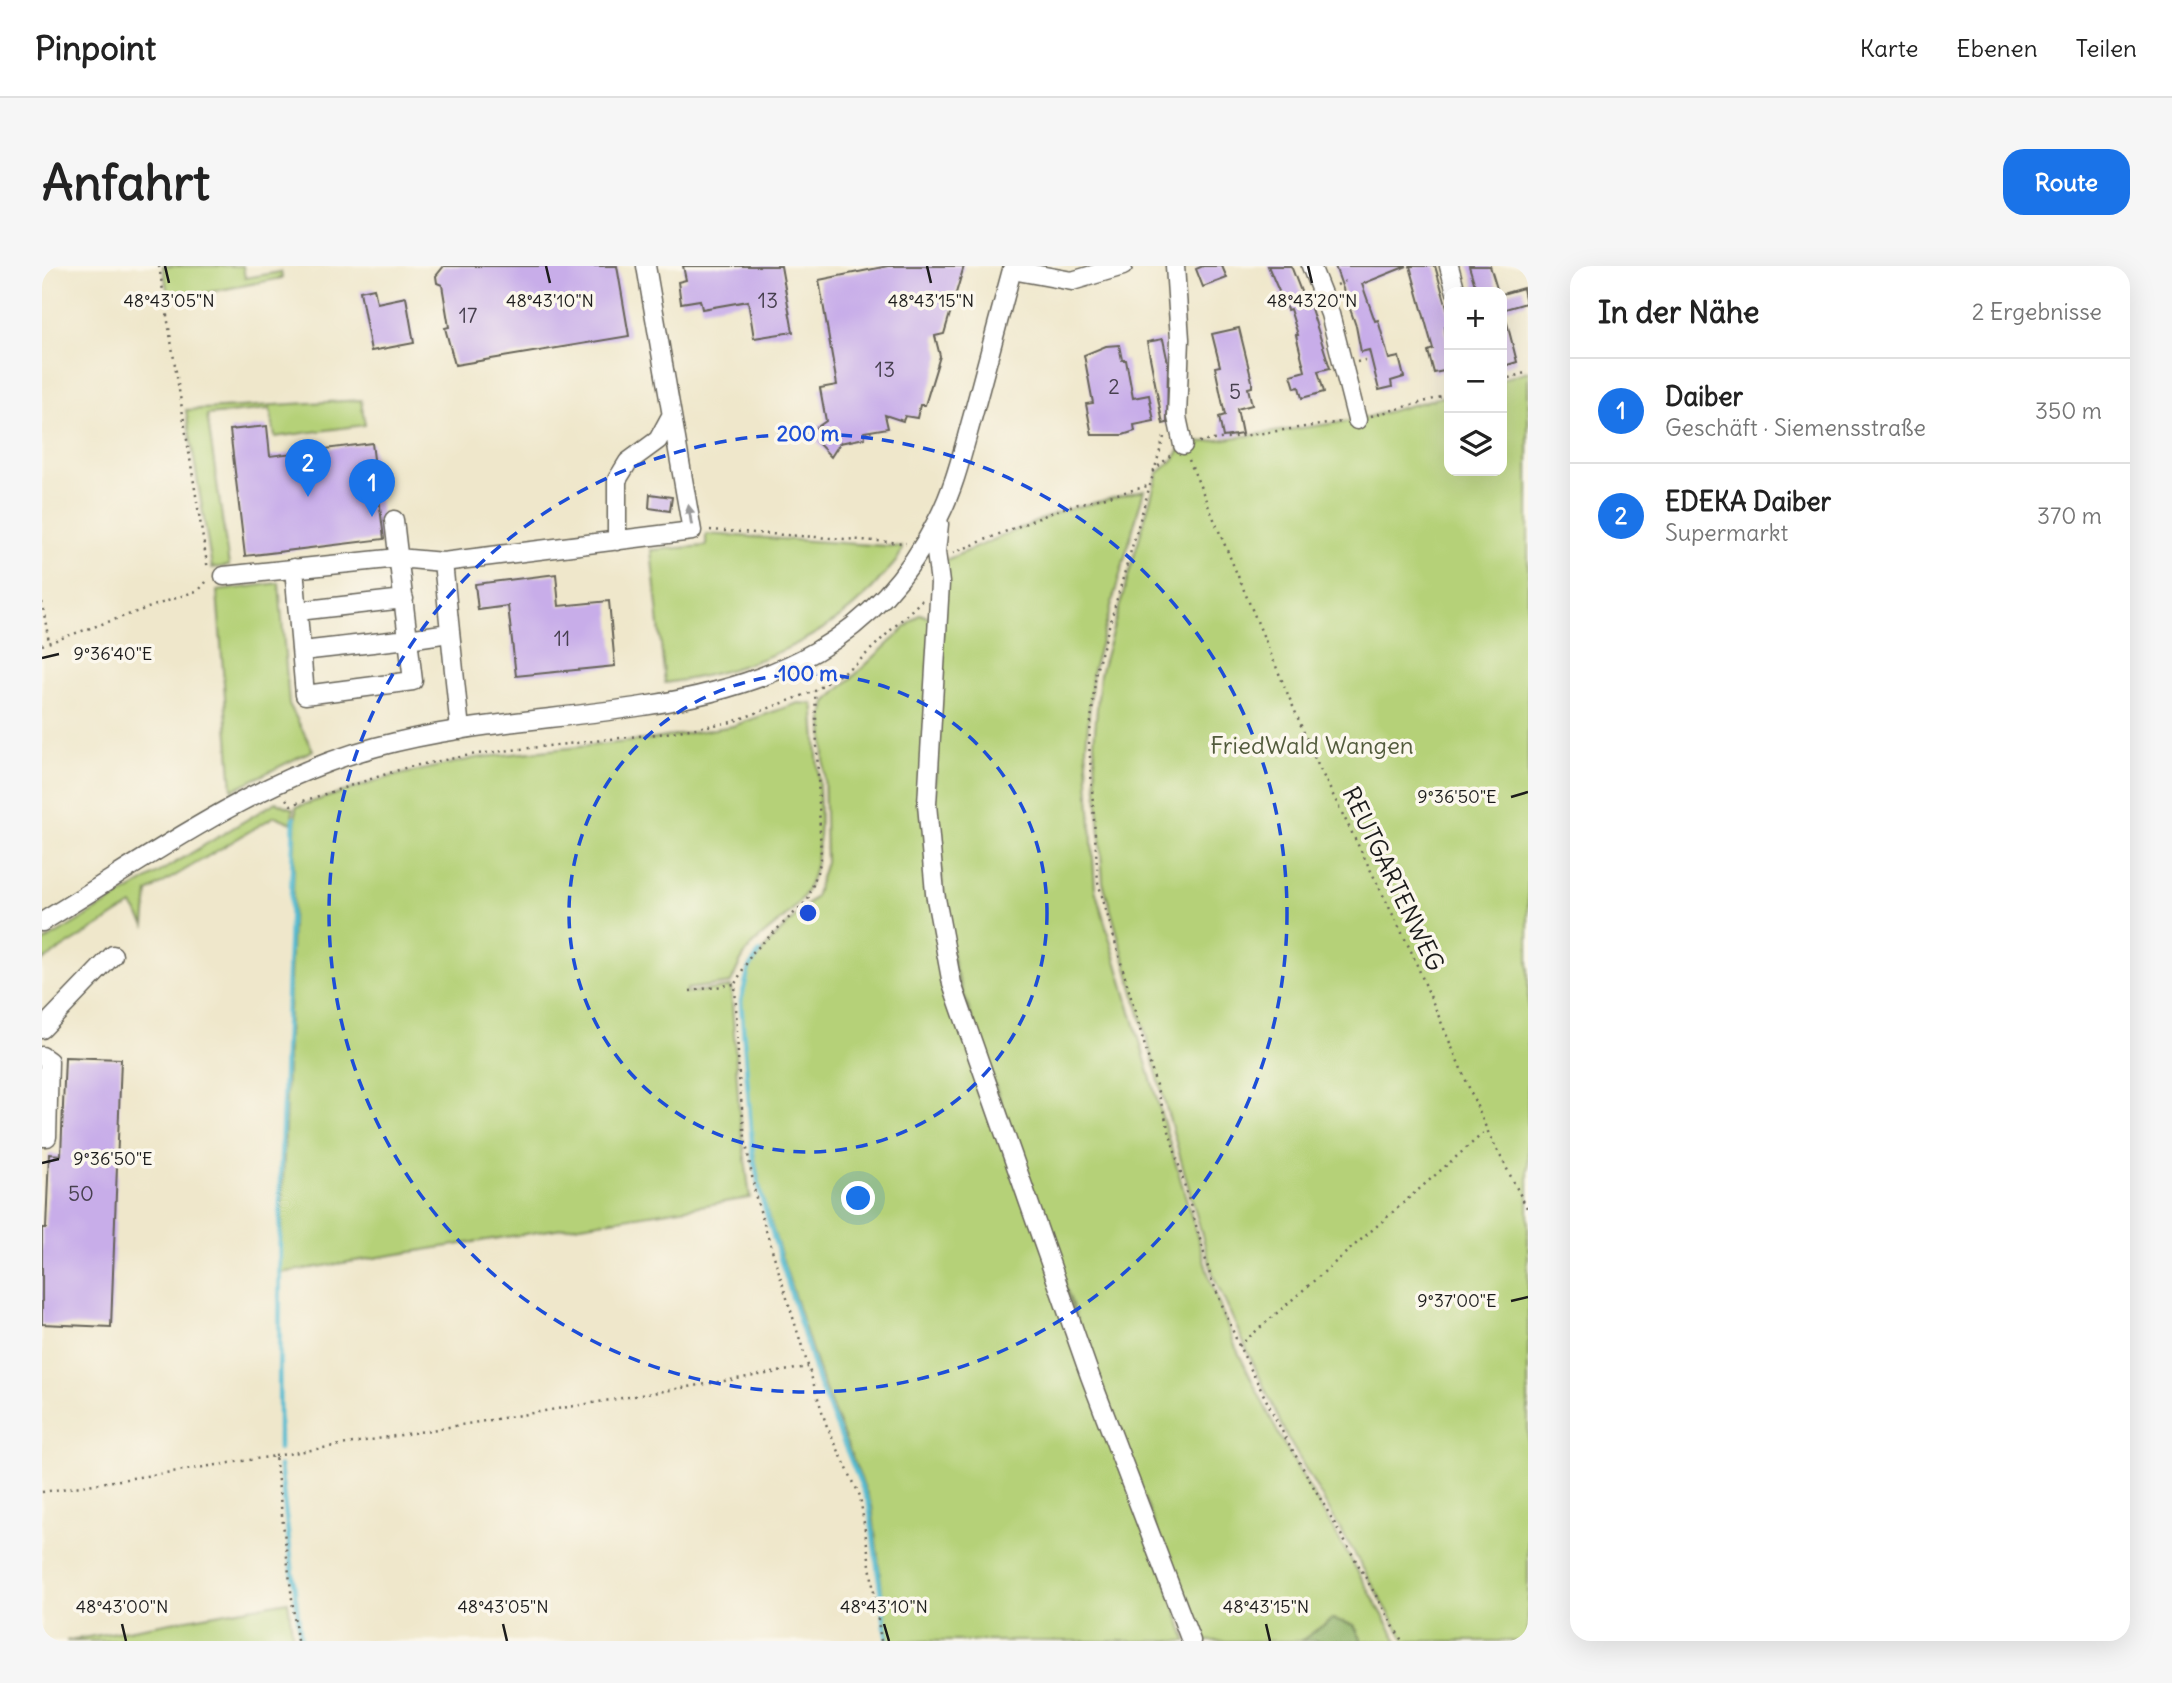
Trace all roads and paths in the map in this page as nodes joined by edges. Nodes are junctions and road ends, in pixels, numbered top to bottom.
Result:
1 (159, 266) edge
2 (646, 266) edge
3 (1123, 266) edge
4 (1175, 266) edge
5 (1311, 266) edge
6 (1450, 266) edge
7 (1012, 268) edge
8 (1455, 287) edge
9 (1528, 372) edge
10 (1507, 379) edge
11 (1444, 396) edge
12 (671, 416) junction
13 (1177, 417) junction
14 (1357, 420) junction
15 (1183, 445) junction
16 (1152, 471) junction
17 (1149, 486) junction
18 (940, 517) junction
19 (394, 520) dead end
20 (692, 531) junction
21 (617, 541) junction
22 (924, 544) junction
23 (398, 558) junction
24 (937, 560) junction
25 (443, 562) junction
26 (294, 568) junction
27 (224, 576) dead end
28 (940, 583) junction
29 (404, 599) junction
30 (42, 602) edge
31 (298, 611) junction
32 (449, 633) junction
33 (408, 639) junction
34 (49, 642) junction
35 (42, 645) edge
36 (302, 651) junction
37 (815, 691) junction
38 (460, 730) junction
39 (497, 743) dead end
40 (498, 751) junction
41 (278, 782) junction
42 (42, 922) edge
43 (113, 955) dead end
44 (735, 984) junction
45 (690, 991) dead end
46 (42, 1029) edge
47 (42, 1056) edge
48 (1487, 1130) junction
49 (42, 1137) edge
50 (1528, 1210) edge
51 (1240, 1346) junction
52 (808, 1367) junction
53 (275, 1456) junction
54 (42, 1492) edge
55 (297, 1641) edge
56 (881, 1641) edge
57 (1191, 1641) edge
58 (1402, 1641) edge

1 - 34 path
2 - 12 street
3 - 7 street
4 - 13 street
5 - 14 street
6 - 8 street
7 - 18 street
9 - 10 path
11 - 14 path
20 -> 12 street
12 - 21 street
13 - 15 street
13 - 16 path
14 - 15 path
15 - 16 path
15 - 48 path, REUTGARTENWEG
16 - 17 path
17 - 24 path
17 - 51 path
18 - 22 street
18 - 24 street
19 - 23 street
20 - 21 street
20 - 22 path
21 - 25 street
22 - 38 street
23 - 25 street
23 - 26 street
23 - 29 street
24 - 28 street
25 - 32 street
26 - 27 street
26 - 31 street
28 - 37 path
28 - 57 street
29 - 31 street
29 - 33 street
30 - 34 path
31 - 36 street
32 - 33 street
32 - 38 street
33 - 36 street
33 - 36 street
34 - 35 path
37 - 40 path
37 - 44 path
38 - 41 street
39 - 40 path
40 - 41 path
41 - 42 street
43 - 46 street
44 - 45 path
44 - 52 path
47 - 49 street
48 - 50 path, REUTGARTENWEG
48 - 51 path
51 - 58 path
52 - 53 path
52 - 56 path
53 - 54 path
53 - 55 path

